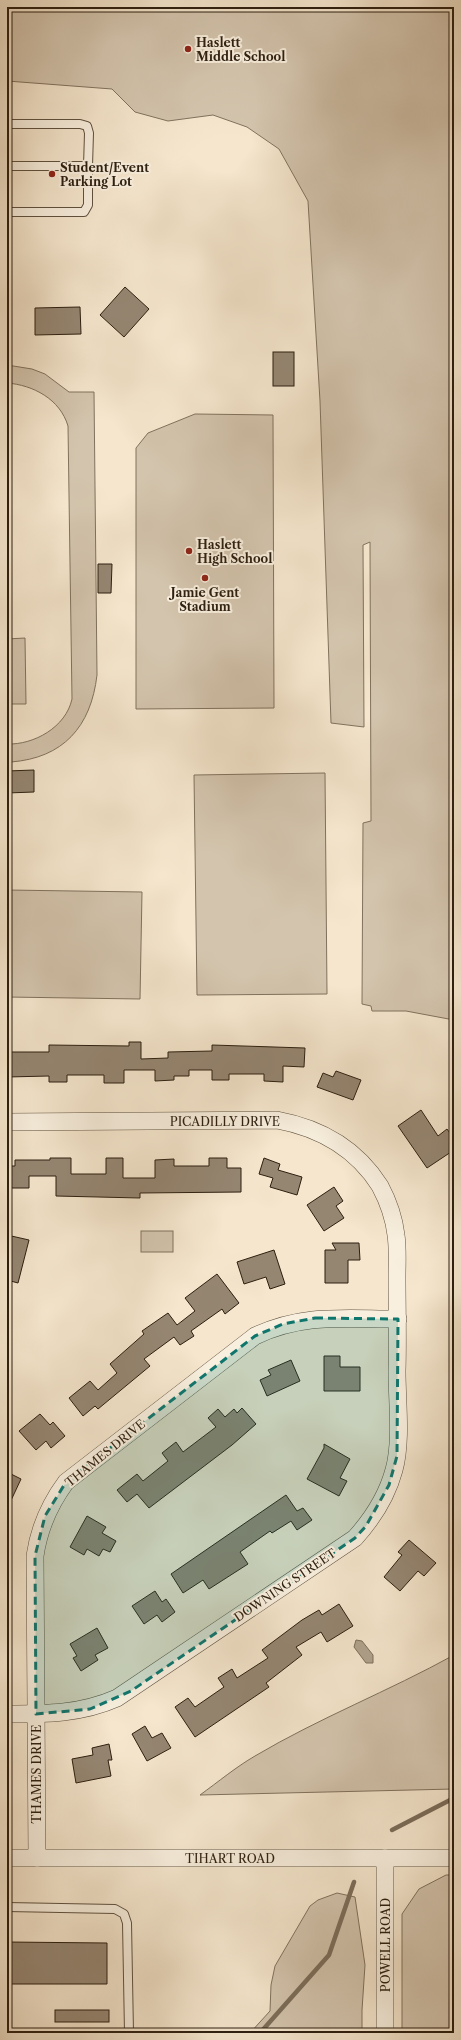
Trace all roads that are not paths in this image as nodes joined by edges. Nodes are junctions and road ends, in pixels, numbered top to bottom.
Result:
1 (7, 124) edge
2 (7, 166) edge
3 (88, 166) junction
4 (7, 212) edge
5 (7, 1122) edge
6 (398, 1320) junction
7 (7, 1714) edge
8 (36, 1714) junction
9 (7, 1858) edge
10 (37, 1858) junction
11 (385, 1858) junction
12 (454, 1858) edge
13 (7, 1907) edge
14 (129, 2033) edge
15 (385, 2033) edge

1 - 3 lane
2 - 3 lane
3 - 4 lane
5 - 6 street, PICADILLY DRIVE
6 - 8 street, DOWNING STREET
6 - 8 street, THAMES DRIVE
7 - 8 street, DOWNING STREET
8 - 10 street, THAMES DRIVE
9 - 10 street, TIHART ROAD
10 - 11 street, TIHART ROAD
11 - 12 street, TIHART ROAD
11 - 15 street, POWELL ROAD
13 - 14 lane

